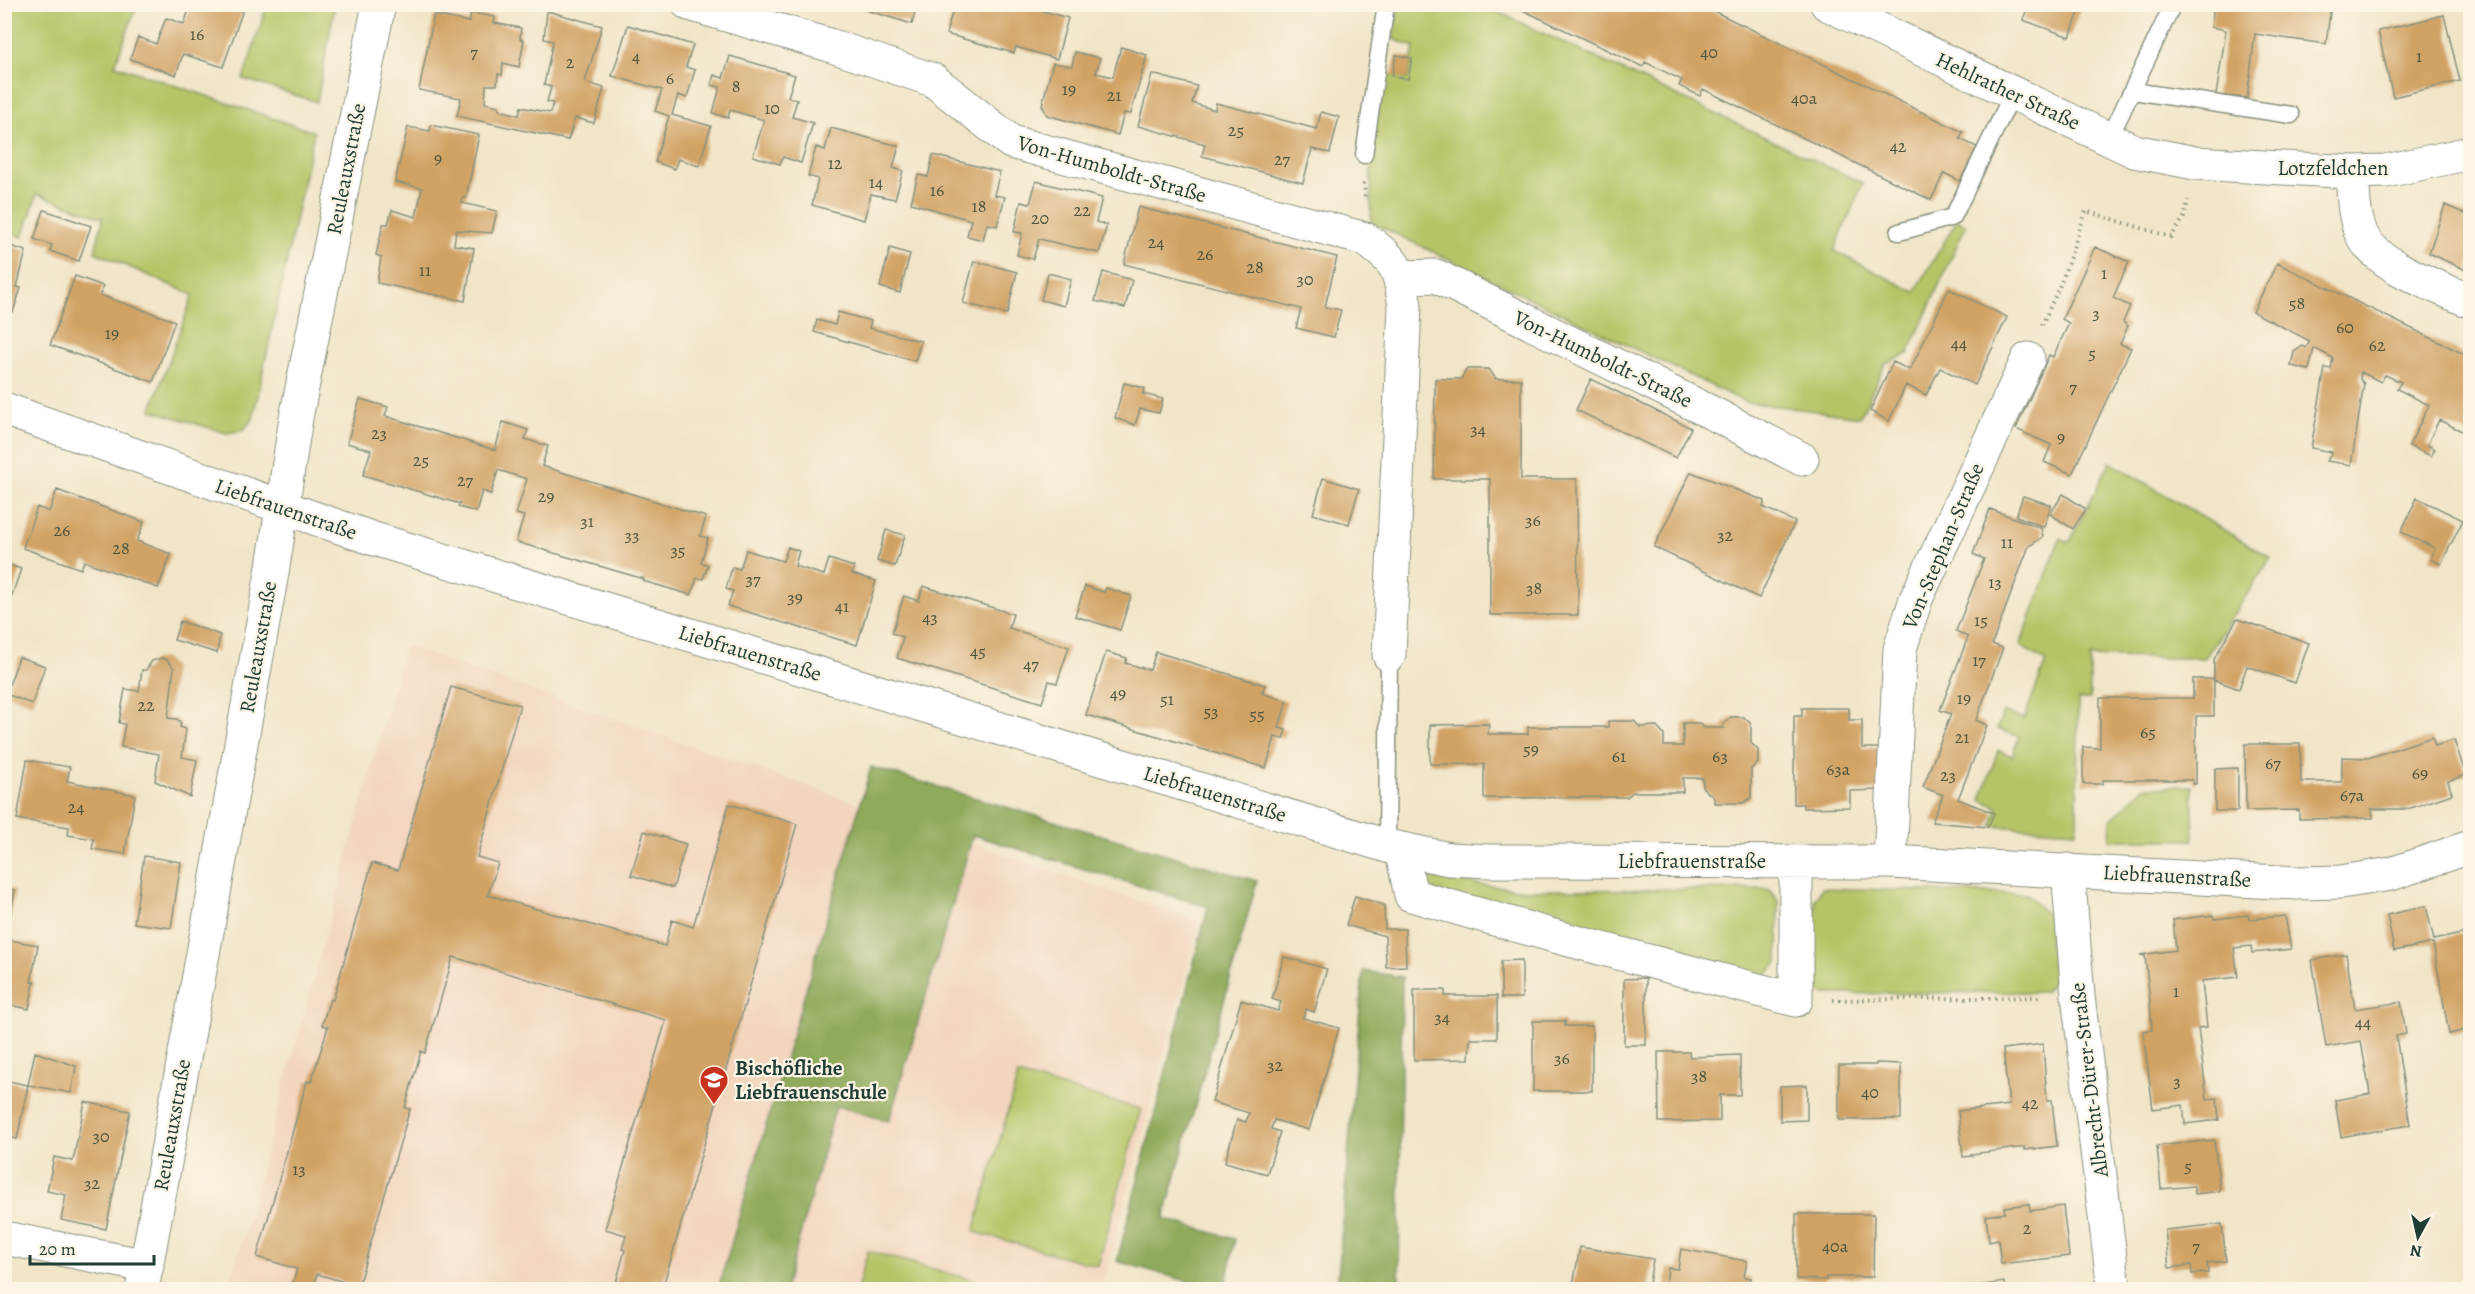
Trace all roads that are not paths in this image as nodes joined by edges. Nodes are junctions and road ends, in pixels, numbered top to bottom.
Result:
1 (379, 4) edge
2 (689, 4) edge
3 (1386, 4) edge
4 (2173, 4) edge
5 (1846, 9) edge
6 (2133, 92) junction
7 (2013, 93) junction
8 (2291, 115) dead end
9 (2109, 139) junction
10 (2470, 153) edge
11 (1364, 155) dead end
12 (2195, 164) joint
13 (2353, 172) junction
14 (1899, 232) dead end
15 (1400, 277) junction
16 (2470, 301) edge
17 (2028, 359) road end
18 (4, 409) edge
19 (1802, 459) dead end
20 (282, 508) junction
21 (1389, 655) joint
22 (2470, 847) edge
23 (1394, 848) junction
24 (1796, 862) junction
25 (1890, 862) junction
26 (2068, 870) junction
27 (4, 1238) edge
28 (145, 1278) edge
29 (2114, 1290) edge

1 - 20 street, Reuleauxstraße
2 - 15 street, Von-Humboldt-Straße
3 - 11 lane
4 - 6 lane
5 - 7 street, Hehlrather Straße
6 - 8 lane
6 - 9 lane
7 - 9 street, Hehlrather Straße
7 - 14 lane
9 - 12 street, Hehlrather Straße
10 - 13 street, Lotzfeldchen
12 - 13 street, Lotzfeldchen
13 - 16 street
15 - 19 street, Von-Humboldt-Straße
15 - 21 street, Von-Humboldt-Straße
17 - 25 street, Von-Stephan-Straße
18 - 20 street, Liebfrauenstraße
20 - 23 street, Liebfrauenstraße
20 - 28 street, Reuleauxstraße
21 - 23 lane
22 - 26 street, Liebfrauenstraße
23 - 24 street, Liebfrauenstraße
23 - 24 street
24 - 25 street, Liebfrauenstraße
25 - 26 street, Liebfrauenstraße
26 - 29 street, Albrecht-Dürer-Straße
27 - 28 street

